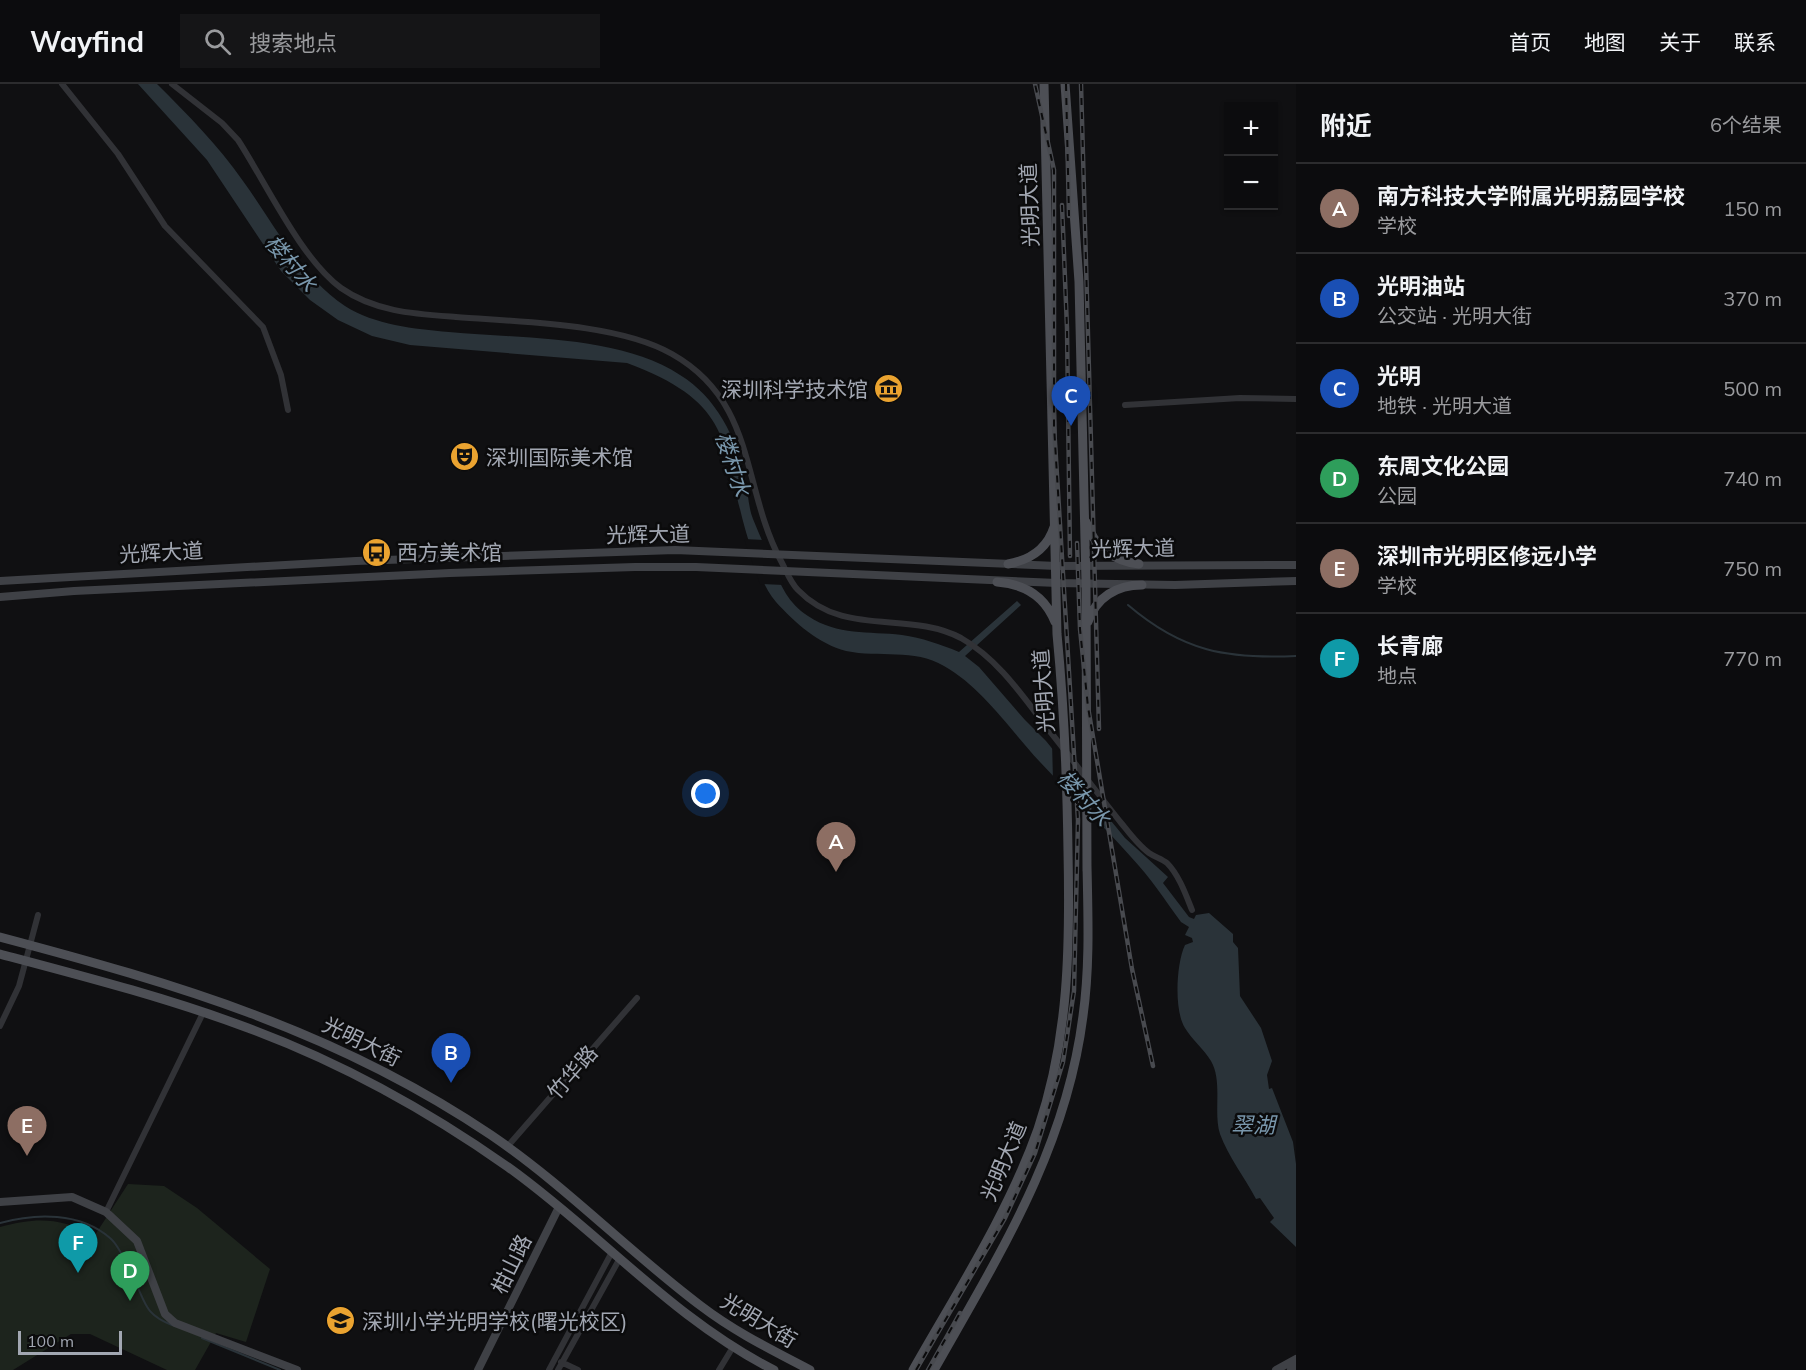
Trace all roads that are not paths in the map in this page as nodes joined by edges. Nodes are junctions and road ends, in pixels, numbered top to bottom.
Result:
1 (62, 84) edge
2 (172, 84) edge
3 (1044, 84) edge
4 (1065, 84) edge
5 (1296, 399) edge
6 (1125, 405) dead end
7 (288, 410) dead end
8 (1084, 511) junction
9 (1056, 519) junction
10 (1008, 564) junction
11 (1139, 564) junction
12 (1296, 565) edge
13 (1057, 566) junction
14 (1085, 567) junction
15 (0, 581) edge
16 (997, 582) junction
17 (1296, 582) edge
18 (1057, 583) junction
19 (1086, 583) junction
20 (1142, 585) junction
21 (0, 597) edge
22 (1057, 634) junction
23 (1086, 636) junction
24 (1086, 819) dead end
25 (1087, 871) dead end
26 (1192, 910) dead end
27 (38, 915) dead end
28 (0, 937) edge
29 (32, 946) junction
30 (0, 954) edge
31 (27, 962) junction
32 (638, 998) dead end
33 (203, 1013) junction
34 (0, 1026) edge
35 (507, 1146) junction
36 (0, 1202) edge
37 (559, 1207) junction
38 (106, 1212) junction
39 (616, 1255) junction
40 (733, 1347) junction
41 (555, 1359) junction
42 (1296, 1359) edge
43 (562, 1363) junction
44 (1296, 1367) edge
45 (297, 1370) edge
46 (478, 1370) edge
47 (549, 1370) edge
48 (558, 1370) edge
49 (578, 1370) edge
50 (719, 1370) edge
51 (774, 1370) edge
52 (810, 1370) edge
53 (913, 1370) edge
54 (934, 1370) edge
55 (1276, 1370) edge
56 (1291, 1370) edge

1 - 7 street
2 - 26 street
3 - 9 main road, 光明大道
4 - 8 main road, 光明大道
5 - 6 street
8 - 11 main road
8 - 14 main road, 光明大道
9 - 10 main road
9 - 13 main road, 光明大道
10 - 13 main road, 光辉大道
10 - 15 main road, 光辉大道
11 - 12 main road, 光辉大道
11 - 14 main road, 光辉大道
13 - 14 main road, 光辉大道
13 - 18 main road, 光明大道
14 - 19 main road, 光明大道
16 - 18 main road, 光辉大道
16 - 21 main road, 光辉大道
16 - 22 main road
17 - 20 main road, 光辉大道
18 - 19 main road, 光辉大道
18 - 22 main road, 光明大道
19 - 20 main road, 光辉大道
19 - 23 main road, 光明大道
20 - 23 main road
22 - 53 main road, 光明大道
23 - 25 main road, 光明大道
24 - 54 main road, 光明大道
27 - 29 street
28 - 29 main road, 光明大街
29 - 31 street
29 - 35 main road, 光明大街
30 - 31 main road, 光明大街
31 - 33 main road, 光明大街
31 - 34 street
32 - 35 street, 竹华路
33 - 37 main road, 光明大街
33 - 38 street
35 - 52 main road, 光明大街
36 - 38 main road
37 - 39 main road, 光明大街
37 - 46 main road, 柑山路
38 - 45 main road
39 - 40 main road, 光明大街
39 - 41 street
39 - 43 street
40 - 50 street
40 - 51 main road, 光明大街
41 - 43 street
41 - 47 street
42 - 55 main road
43 - 48 street
43 - 49 street
44 - 56 main road

